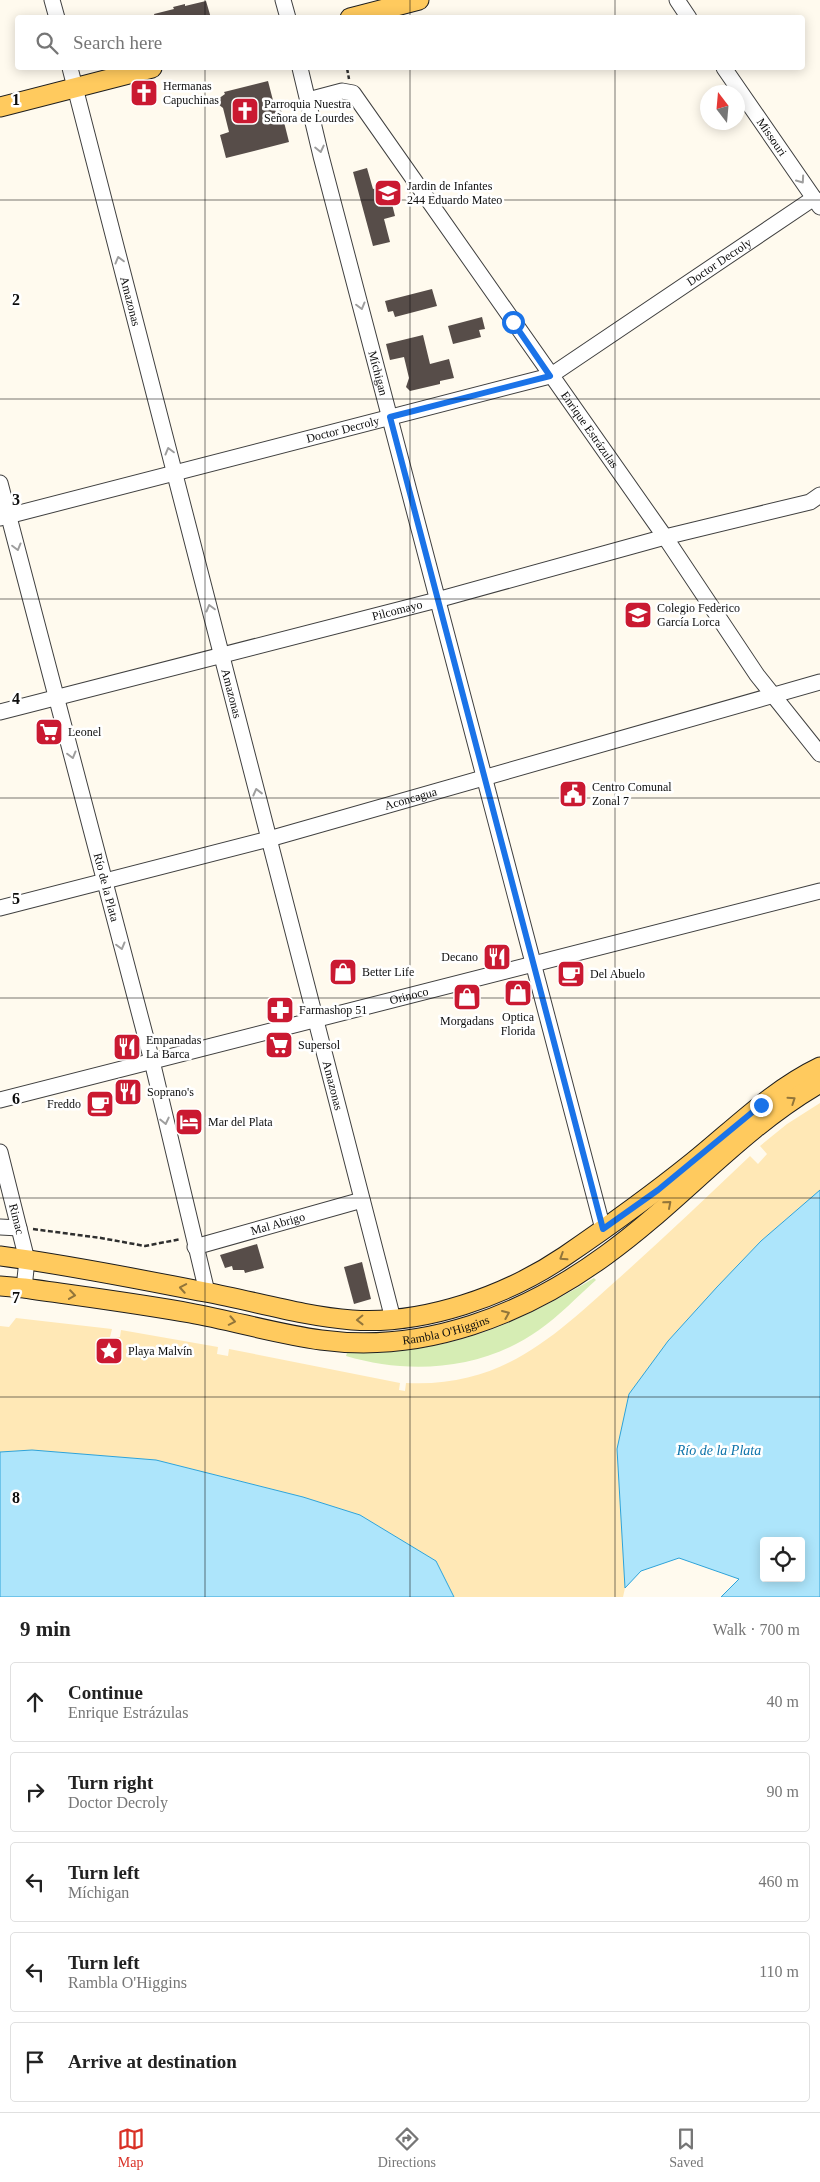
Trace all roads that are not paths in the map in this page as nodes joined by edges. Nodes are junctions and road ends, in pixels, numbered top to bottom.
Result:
1 (52, 0) edge
2 (283, 0) edge
3 (419, 0) edge
4 (677, 0) edge
5 (56, 15) edge
6 (287, 15) edge
7 (362, 15) edge
8 (687, 15) edge
9 (71, 70) edge
10 (144, 70) edge
11 (300, 70) edge
12 (725, 70) edge
13 (75, 87) junction
14 (308, 100) junction
15 (0, 107) edge
16 (817, 202) edge
17 (550, 376) junction
18 (390, 417) junction
19 (175, 474) junction
20 (0, 483) edge
21 (820, 495) edge
22 (4, 517) edge
23 (665, 537) junction
24 (437, 600) junction
25 (222, 655) junction
26 (820, 682) edge
27 (773, 696) junction
28 (57, 698) junction
29 (0, 712) edge
30 (820, 754) edge
31 (485, 778) junction
32 (269, 839) junction
33 (104, 880) junction
34 (820, 891) edge
35 (0, 908) edge
36 (533, 964) junction
37 (316, 1019) junction
38 (152, 1061) junction
39 (820, 1067) edge
40 (820, 1083) edge
41 (0, 1100) edge
42 (0, 1152) edge
43 (362, 1200) junction
44 (0, 1227) edge
45 (19, 1228) junction
46 (603, 1229) junction
47 (195, 1247) junction
48 (0, 1256) edge
49 (27, 1260) junction
50 (0, 1286) edge
51 (24, 1288) junction
52 (207, 1292) junction
53 (393, 1319) junction

1 - 5 street
2 - 6 street
3 - 7 main road
4 - 8 street
9 - 13 street, Amazonas
10 - 13 main road
11 - 14 street, Míchigan
12 -> 16 street, Missouri
13 - 15 main road
19 -> 13 street, Amazonas
14 - 17 street, Enrique Estrázulas
14 -> 18 street, Míchigan
16 - 17 street, Doctor Decroly
17 - 18 street, Doctor Decroly
17 - 23 street, Enrique Estrázulas
18 - 19 street, Doctor Decroly
18 - 24 street, Míchigan
19 - 22 street, Doctor Decroly
25 -> 19 street, Amazonas
20 - 22 street, Río de la Plata
21 - 23 street, Pilcomayo
22 -> 28 street, Río de la Plata
23 - 24 street, Pilcomayo
23 - 27 street, Enrique Estrázulas
24 - 25 street, Pilcomayo
24 - 31 street, Míchigan
25 - 28 street, Pilcomayo
32 -> 25 street, Amazonas
26 - 27 street, Aconcagua
27 - 30 street, Enrique Estrázulas
27 - 31 street, Aconcagua
28 - 29 street, Pilcomayo
28 -> 33 street, Río de la Plata
31 - 32 street, Aconcagua
31 - 36 street, Míchigan
32 - 33 street, Aconcagua
32 - 37 street, Amazonas
33 - 35 street, Aconcagua
33 -> 38 street, Río de la Plata
34 - 36 street, Orinoco
36 - 37 street, Orinoco
36 - 46 street, Míchigan
37 - 38 street, Orinoco
37 - 43 street, Amazonas
38 - 41 street, Orinoco
38 -> 47 street, Río de la Plata
39 - 46 main road, Rambla O'Higgins
51 -> 40 main road, Rambla O'Higgins
42 - 45 street, Rimac
43 - 47 street, Mal Abrigo
43 - 53 street, Amazonas
44 - 45 street
45 - 49 street, Rimac
46 -> 53 main road, Rambla O'Higgins
47 - 52 street, Río de la Plata
48 - 49 main road, Rambla O'Higgins
49 - 51 street, Rimac
52 -> 49 main road, Rambla O'Higgins
50 - 51 main road, Rambla O'Higgins
53 -> 52 main road, Rambla O'Higgins

